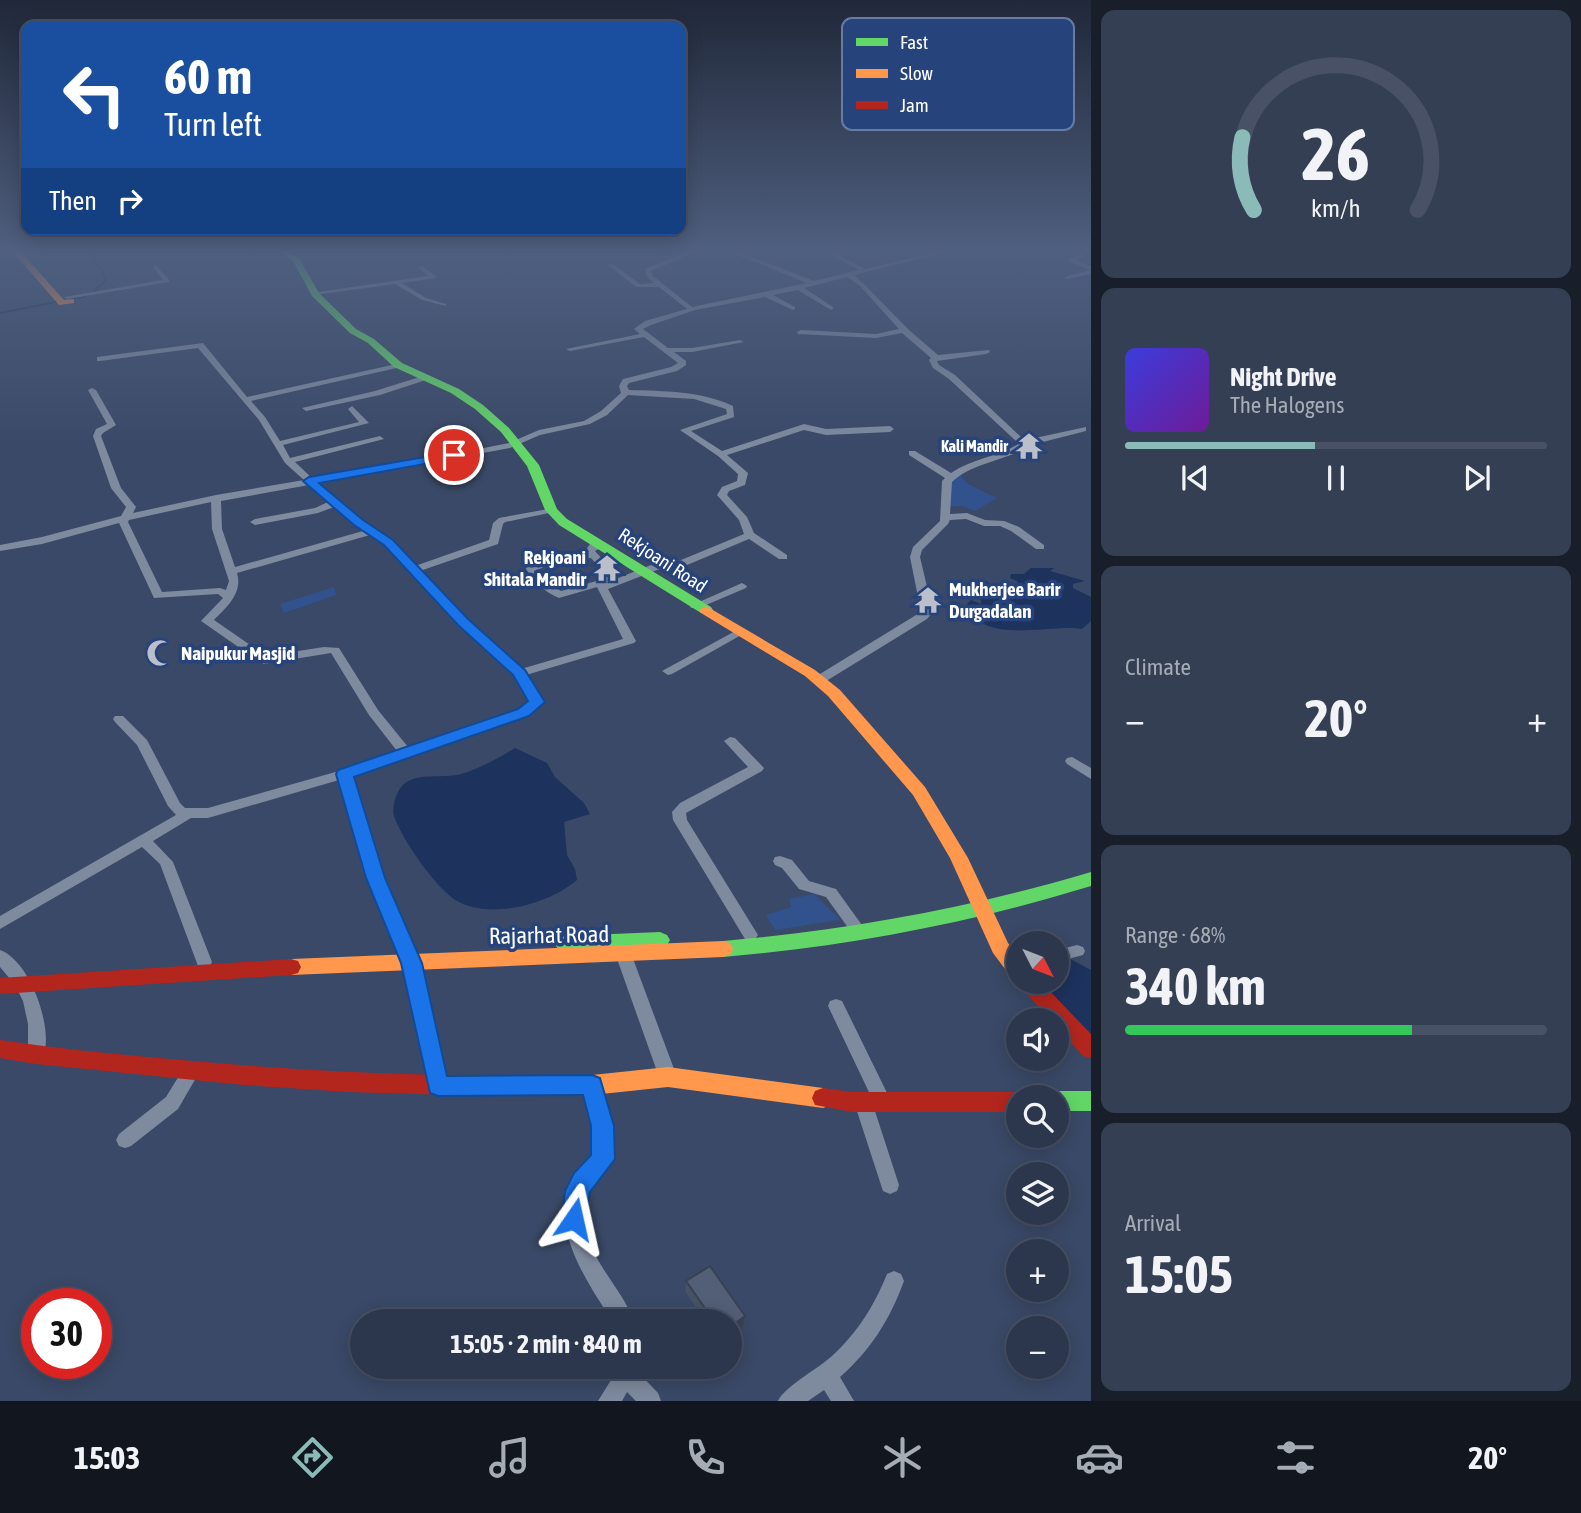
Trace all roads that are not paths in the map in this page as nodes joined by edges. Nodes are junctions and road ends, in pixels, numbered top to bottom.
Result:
1 (337, 316) edge
2 (673, 316) edge
3 (892, 316) edge
4 (904, 330) junction
5 (801, 332) dead end
6 (645, 335) junction
7 (740, 342) dead end
8 (570, 349) dead end
9 (667, 350) junction
10 (986, 352) dead end
11 (936, 358) junction
12 (100, 359) dead end
13 (398, 365) junction
14 (426, 377) junction
15 (92, 390) dead end
16 (626, 392) junction
17 (245, 400) junction
18 (306, 408) dead end
19 (352, 409) dead end
20 (890, 429) dead end
21 (1083, 429) dead end
22 (458, 433) dead end
23 (380, 439) dead end
24 (1020, 440) junction
25 (518, 443) junction
26 (277, 444) junction
27 (476, 451) junction
28 (912, 453) dead end
29 (721, 454) junction
30 (288, 461) junction
31 (951, 477) junction
32 (309, 481) junction
33 (216, 498) junction
34 (334, 503) junction
35 (551, 510) junction
36 (126, 517) junction
37 (946, 517) junction
38 (255, 522) dead end
39 (371, 532) junction
40 (750, 535) junction
41 (1040, 547) dead end
42 (0, 548) edge
43 (597, 550) junction
44 (783, 556) dead end
45 (413, 570) junction
46 (231, 571) junction
47 (642, 572) junction
48 (742, 586) dead end
49 (229, 598) junction
50 (695, 606) junction
51 (739, 632) junction
52 (668, 671) dead end
53 (520, 673) junction
54 (819, 680) junction
55 (119, 719) dead end
56 (730, 741) dead end
57 (405, 752) junction
58 (1072, 761) dead end
59 (344, 774) junction
60 (1091, 775) edge
61 (185, 816) junction
62 (145, 841) junction
63 (779, 860) dead end
64 (1091, 867) edge
65 (1091, 880) edge
66 (982, 906) junction
67 (0, 923) edge
68 (853, 925) junction
69 (750, 935) junction
70 (1077, 951) dead end
71 (1069, 953) edge
72 (1006, 954) edge
73 (0, 956) edge
74 (624, 956) junction
75 (409, 957) junction
76 (204, 962) junction
77 (13, 977) edge
78 (0, 986) edge
79 (1039, 994) edge
80 (836, 1006) dead end
81 (0, 1049) edge
82 (1091, 1049) edge
83 (36, 1055) junction
84 (191, 1071) junction
85 (668, 1077) junction
86 (592, 1085) junction
87 (438, 1086) junction
88 (1069, 1101) edge
89 (1091, 1101) edge
90 (863, 1102) junction
91 (1006, 1102) edge
92 (883, 1103) junction
93 (125, 1140) dead end
94 (890, 1185) dead end
95 (894, 1281) dead end
96 (617, 1309) edge
97 (827, 1376) junction
98 (624, 1379) edge
99 (635, 1379) edge
100 (609, 1401) edge
101 (650, 1401) edge
102 (789, 1401) edge
103 (843, 1401) edge

1 - 13 street
2 - 6 street
3 - 4 street
4 - 5 street
4 - 11 street
6 - 8 street
6 - 9 street
7 - 9 street
9 - 16 street
10 - 11 street
11 - 24 street
12 - 17 street
13 - 14 street
13 - 17 street
14 - 18 street
14 - 25 street
15 - 36 street
16 - 25 street
16 - 29 street
17 - 26 street
19 - 26 street
20 - 29 street
21 - 24 street
22 - 27 street
23 - 30 street
24 - 31 street
25 - 27 street
25 - 35 street
26 - 30 street
27 - 32 street
28 - 31 street
29 - 40 street
30 - 32 street
31 - 37 street
32 - 33 street
32 - 34 street
33 - 36 street
33 - 46 street
34 - 38 street
34 - 39 street
35 - 43 street, Rekjoani Road
35 - 45 street
36 - 42 street
36 - 49 street
37 - 41 street
37 - 54 street
39 - 45 street
39 - 46 street
40 - 44 street
40 - 47 street
43 - 43 street
43 - 47 street, Rekjoani Road
45 - 53 street
46 - 49 street
47 - 50 street, Rekjoani Road
47 - 53 street
48 - 50 street
49 - 57 street
50 - 51 street, Rekjoani Road
51 - 52 street
51 - 54 street, Rekjoani Road
53 - 57 street
54 - 66 street, Rekjoani Road
55 - 61 street
56 - 69 street
57 - 59 street
58 - 60 street
59 - 61 street
59 - 75 street
61 - 62 street
62 - 67 street
62 - 76 street
63 - 68 street
64 - 66 street, Rajarhat Road
65 - 66 street, Rajarhat Road
66 - 68 street, Rajarhat Road
66 - 72 street, Rekjoani Road
66 - 74 street, Rajarhat Road
68 - 69 street, Rajarhat Road
69 - 75 street, Rajarhat Road
70 - 71 street
73 - 77 street
74 - 75 street, Rajarhat Road
74 - 85 street
75 - 76 street, Rajarhat Road
75 - 77 street, Rajarhat Road
75 - 87 street
76 - 77 street, Rajarhat Road
77 - 78 street, Rajarhat Road
77 - 83 street
79 - 82 street
80 - 92 street
81 - 83 street
83 - 84 street
84 - 87 street
84 - 93 street
85 - 86 street
85 - 90 street
86 - 87 street
86 - 96 street
88 - 89 street
90 - 92 street
90 - 94 street
91 - 92 street
95 - 97 street
97 - 102 street
97 - 103 street
98 - 100 street
99 - 101 street

